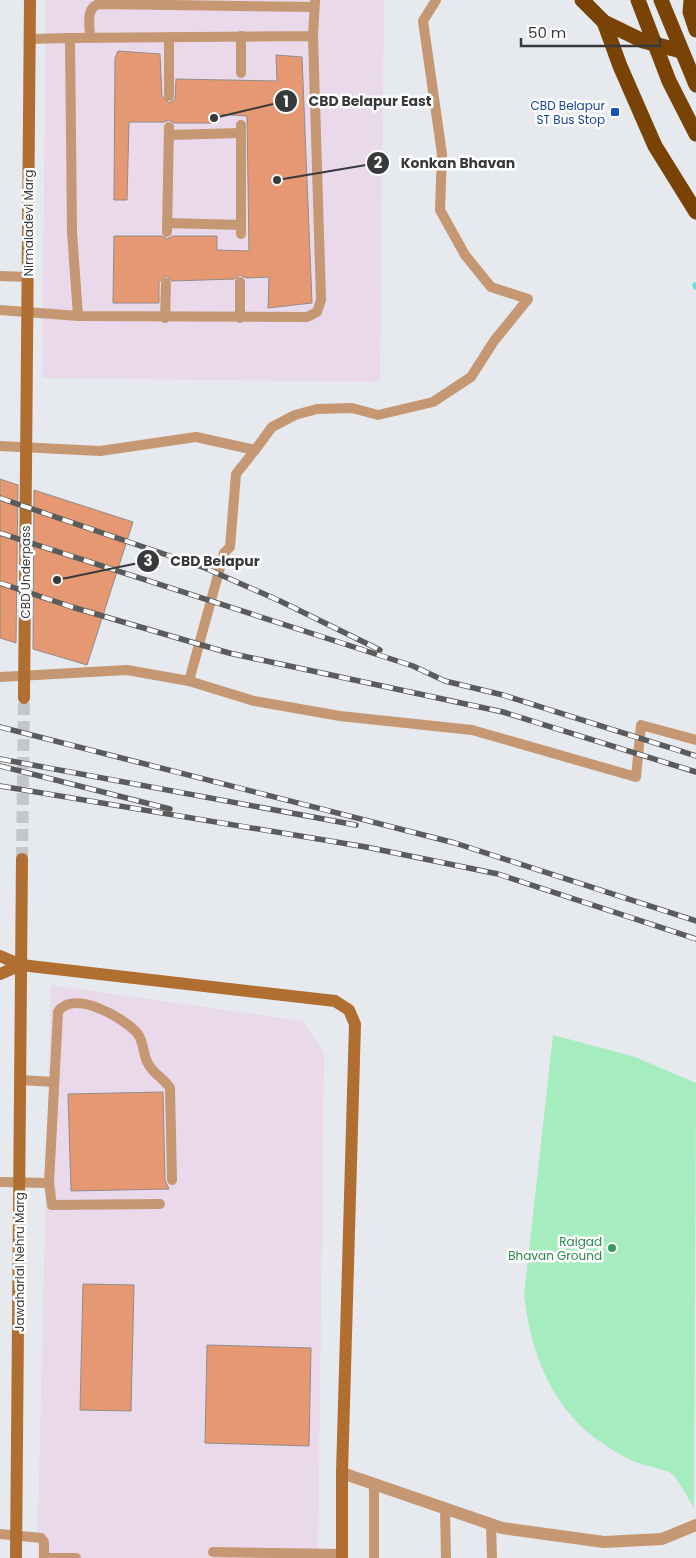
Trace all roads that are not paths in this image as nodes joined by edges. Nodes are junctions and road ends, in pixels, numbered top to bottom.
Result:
1 (30, 0) edge
2 (436, 0) edge
3 (582, 0) edge
4 (638, 0) edge
5 (660, 0) edge
6 (691, 0) edge
7 (315, 3) edge
8 (604, 22) junction
9 (696, 30) edge
10 (242, 36) junction
11 (313, 36) junction
12 (169, 37) junction
13 (70, 38) junction
14 (90, 38) junction
15 (30, 39) junction
16 (681, 51) junction
17 (241, 73) dead end
18 (696, 85) edge
19 (169, 96) dead end
20 (696, 134) edge
21 (696, 212) edge
22 (167, 228) joint
23 (0, 276) edge
24 (28, 277) junction
25 (240, 282) dead end
26 (166, 283) dead end
27 (0, 310) edge
28 (28, 313) junction
29 (78, 316) junction
30 (165, 318) junction
31 (240, 318) junction
32 (0, 446) edge
33 (26, 446) junction
34 (255, 450) junction
35 (0, 677) edge
36 (24, 678) junction
37 (189, 681) junction
38 (24, 698) tunnel mouth
39 (696, 740) edge
40 (22, 859) tunnel mouth
41 (0, 956) edge
42 (21, 965) junction
43 (0, 974) edge
44 (21, 1080) junction
45 (54, 1082) junction
46 (172, 1180) dead end
47 (0, 1182) edge
48 (20, 1182) junction
49 (49, 1183) junction
50 (160, 1204) dead end
51 (342, 1473) junction
52 (374, 1484) junction
53 (445, 1509) junction
54 (491, 1525) junction
55 (696, 1525) edge
56 (0, 1534) edge
57 (17, 1535) junction
58 (213, 1552) dead end
59 (342, 1556) edge
60 (16, 1558) edge
61 (76, 1558) edge
62 (374, 1558) edge
63 (446, 1558) edge
64 (492, 1558) edge

1 - 15 street, Nirmaladevi Marg
2 - 34 lane
3 - 8 highway
4 - 20 highway, bridge
5 - 16 highway
6 - 9 highway
7 - 11 lane
7 - 14 lane
8 - 16 highway
8 - 21 highway
10 - 11 lane
10 - 12 lane
10 - 17 lane
11 - 31 lane
12 - 14 lane
12 - 19 lane
13 - 14 lane
13 - 15 lane
13 - 29 lane
15 - 24 street, Nirmaladevi Marg
16 - 18 highway
22 - 22 lane
23 - 24 lane
24 - 28 street, Nirmaladevi Marg
25 - 31 lane
26 - 30 lane
27 - 28 lane
28 - 29 lane
28 - 33 street, Nirmaladevi Marg
29 - 30 lane
30 - 31 lane
32 - 33 lane
33 - 34 lane
33 - 36 street, CBD Underpass
34 - 37 lane
35 - 36 lane
36 - 37 lane
36 - 38 street, CBD Underpass
37 - 39 lane
40 - 42 street
41 - 42 street
42 - 43 street
42 - 44 street, Jawaharlal Nehru Marg
42 - 51 street
44 - 45 lane
44 - 48 street, Jawaharlal Nehru Marg
45 - 46 lane
45 - 49 lane
47 - 48 lane
48 - 49 lane
48 - 57 street, Jawaharlal Nehru Marg
49 - 50 lane
51 - 52 street
51 - 59 street
52 - 53 street
52 - 62 lane
53 - 54 street
53 - 63 lane
54 - 55 street
54 - 64 lane
56 - 57 lane
57 - 60 street, Jawaharlal Nehru Marg
57 - 61 lane
58 - 59 lane

